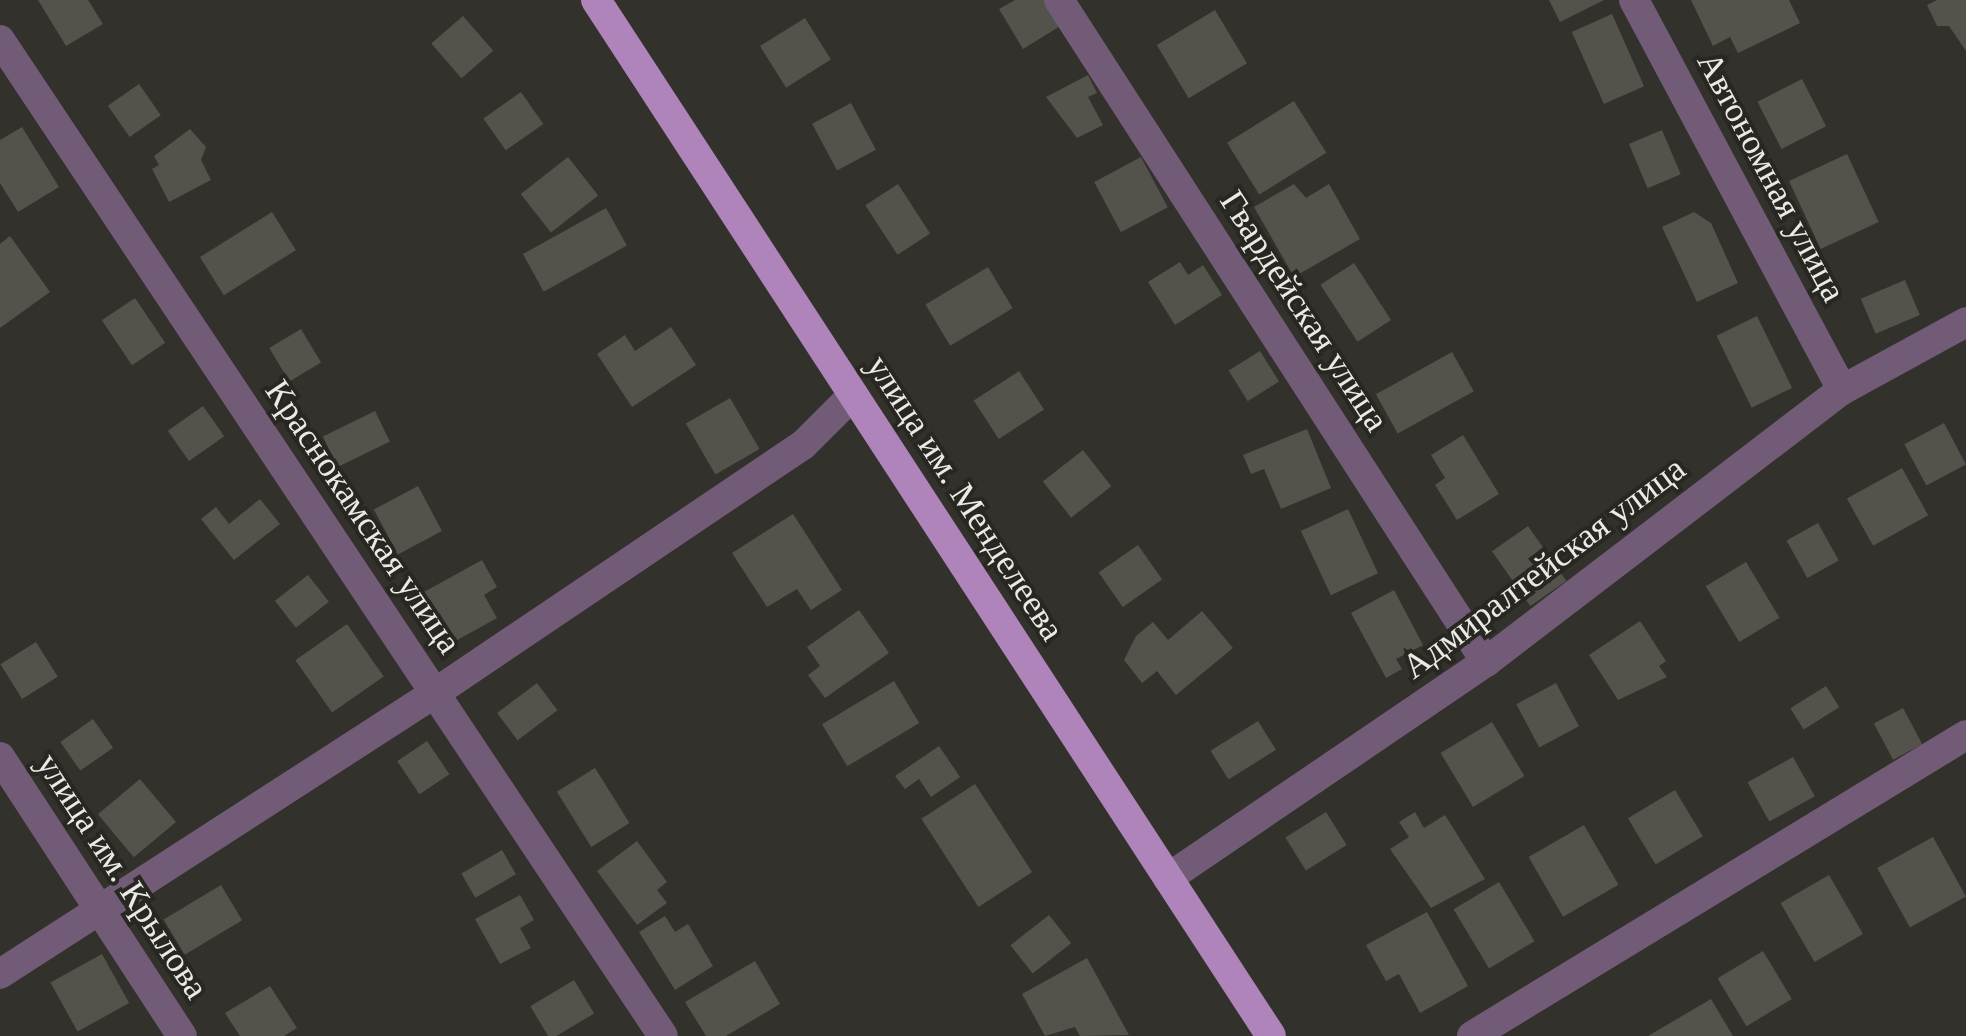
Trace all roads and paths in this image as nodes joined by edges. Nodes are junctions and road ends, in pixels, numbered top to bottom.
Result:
1 (596, 0) edge
2 (1059, 0) edge
3 (1634, 0) edge
4 (0, 40) edge
5 (1966, 322) edge
6 (1842, 390) junction
7 (853, 394) junction
8 (1486, 662) junction
9 (435, 693) junction
10 (1966, 736) edge
11 (0, 757) edge
12 (1168, 878) junction
13 (103, 912) junction
14 (0, 974) edge
15 (182, 1036) edge
16 (663, 1036) edge
17 (1271, 1036) edge
18 (1472, 1036) edge

1 - 7 main road, улица им. Менделеева
2 - 8 street, Гвардейская улица
3 - 6 street, Автономная улица
4 - 9 street, Краснокамская улица
5 - 6 street, Адмиралтейская улица
6 - 8 street, Адмиралтейская улица
7 - 9 street
7 - 12 main road, улица им. Менделеева
8 - 12 street, Адмиралтейская улица
9 - 13 street
9 - 16 street, Краснокамская улица
10 - 18 street
11 - 13 street, улица им. Крылова
12 - 17 main road, улица им. Менделеева
13 - 14 street
13 - 15 street, улица им. Крылова

